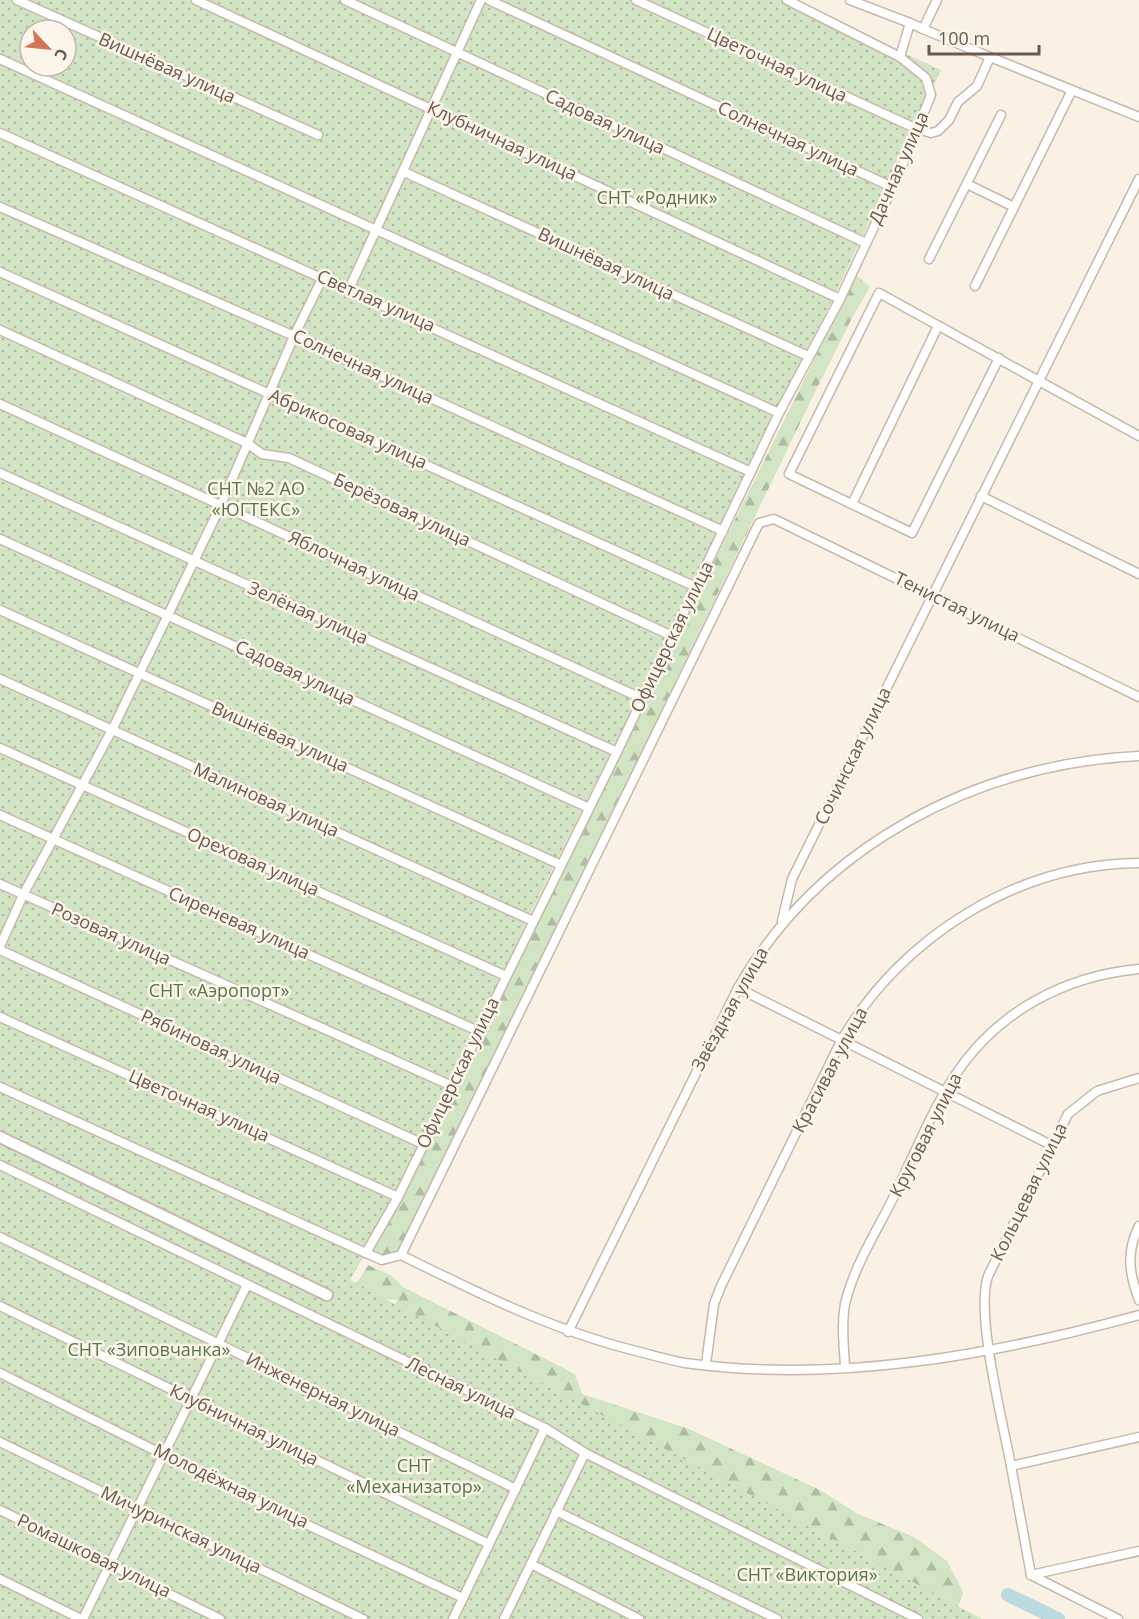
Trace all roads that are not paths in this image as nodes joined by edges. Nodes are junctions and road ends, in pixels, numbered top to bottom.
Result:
1 (16, 0) edge
2 (196, 0) edge
3 (345, 0) edge
4 (481, 0) edge
5 (489, 0) edge
6 (636, 0) edge
7 (786, 0) edge
8 (850, 0) edge
9 (937, 0) edge
10 (909, 23) junction
11 (923, 29) junction
12 (458, 52) junction
13 (900, 57) junction
14 (990, 57) junction
15 (0, 59) edge
16 (1072, 90) junction
17 (434, 108) junction
18 (1001, 115) dead end
19 (1139, 117) edge
20 (917, 129) junction
21 (0, 133) edge
22 (318, 135) dead end
23 (404, 172) junction
24 (1139, 179) edge
25 (967, 184) junction
26 (892, 187) junction
27 (0, 207) edge
28 (1014, 207) junction
29 (377, 232) junction
30 (866, 243) junction
31 (930, 259) dead end
32 (0, 272) edge
33 (323, 277) junction
34 (975, 286) dead end
35 (349, 289) junction
36 (840, 298) junction
37 (938, 326) junction
38 (0, 330) edge
39 (294, 336) junction
40 (808, 356) junction
41 (999, 358) junction
42 (1041, 380) junction
43 (270, 394) junction
44 (0, 404) edge
45 (779, 413) junction
46 (1139, 436) edge
47 (247, 443) junction
48 (751, 472) junction
49 (0, 474) edge
50 (981, 496) junction
51 (852, 504) junction
52 (221, 505) junction
53 (723, 531) junction
54 (0, 539) edge
55 (193, 560) junction
56 (1139, 574) edge
57 (696, 587) junction
58 (933, 594) junction
59 (0, 610) edge
60 (168, 615) junction
61 (672, 636) junction
62 (140, 674) junction
63 (0, 679) edge
64 (1139, 697) edge
65 (643, 699) junction
66 (112, 730) junction
67 (0, 748) edge
68 (616, 752) junction
69 (1139, 756) edge
70 (82, 786) junction
71 (589, 808) junction
72 (0, 815) edge
73 (55, 840) junction
74 (1139, 863) edge
75 (561, 865) junction
76 (0, 884) edge
77 (23, 895) junction
78 (533, 921) junction
79 (782, 922) junction
80 (0, 948) edge
81 (1139, 969) edge
82 (506, 976) junction
83 (738, 988) junction
84 (0, 1017) edge
85 (478, 1031) junction
86 (841, 1041) junction
87 (1139, 1078) edge
88 (452, 1086) junction
89 (0, 1087) edge
90 (946, 1092) junction
91 (0, 1137) edge
92 (423, 1144) junction
93 (1051, 1145) junction
94 (0, 1165) edge
95 (398, 1197) junction
96 (1139, 1226) edge
97 (0, 1237) edge
98 (366, 1252) junction
99 (401, 1255) junction
100 (247, 1285) junction
101 (327, 1295) dead end
102 (1139, 1300) edge
103 (0, 1306) edge
104 (1139, 1315) edge
105 (568, 1332) junction
106 (217, 1344) junction
107 (990, 1350) junction
108 (706, 1364) junction
109 (845, 1367) junction
110 (0, 1373) edge
111 (189, 1398) junction
112 (545, 1428) junction
113 (1139, 1437) edge
114 (0, 1442) edge
115 (163, 1452) junction
116 (585, 1453) junction
117 (1011, 1466) junction
118 (516, 1489) junction
119 (135, 1508) junction
120 (0, 1510) edge
121 (556, 1511) junction
122 (489, 1544) junction
123 (1139, 1551) edge
124 (110, 1563) junction
125 (531, 1564) junction
126 (1031, 1575) junction
127 (0, 1579) edge
128 (463, 1598) junction
129 (82, 1619) edge
130 (220, 1619) edge
131 (363, 1619) edge
132 (453, 1619) edge
133 (504, 1619) edge
134 (639, 1619) edge
135 (777, 1619) edge
136 (918, 1619) edge
137 (1118, 1619) edge

1 - 22 street, Вишнёвая улица
2 - 17 street, Клубничная улица
3 - 12 street, Садовая улица
4 - 12 street
5 - 26 street, Солнечная улица
6 - 20 street, Цветочная улица
7 - 13 street, Дачная улица
8 - 10 street
9 - 11 street
10 - 11 street
10 - 13 street
11 - 14 street
12 - 17 street
12 - 30 street, Садовая улица
13 - 20 street, Дачная улица
14 - 16 street
14 - 20 street
15 - 29 street
16 - 19 street
16 - 28 street
17 - 23 street
17 - 36 street, Клубничная улица
18 - 25 street
20 - 26 street, Дачная улица
21 - 33 street, Светлая улица
23 - 29 street
23 - 40 street, Вишнёвая улица
24 - 42 street, Сочинская улица
25 - 28 street
25 - 31 street
26 - 30 street, Дачная улица
27 - 39 street, Солнечная улица
28 - 34 street
29 - 35 street
29 - 45 street
30 - 36 street, Дачная улица
32 - 43 street, Абрикосовая улица
33 - 35 street, Светлая улица
33 - 39 street
35 - 48 street, Светлая улица
36 - 40 street, Дачная улица
37 - 41 street
37 - 51 street
37 - 51 street
38 - 47 street, Берёзовая улица
39 - 43 street
39 - 53 street, Солнечная улица
40 - 45 street, Дачная улица
41 - 42 street
41 - 51 street
42 - 46 street
42 - 50 street, Сочинская улица
43 - 47 street
43 - 57 street, Абрикосовая улица
44 - 52 street, Яблочная улица
45 - 48 street, Дачная улица
47 - 52 street
47 - 61 street, Берёзовая улица
48 - 53 street, Офицерская улица
49 - 55 street, Зелёная улица
50 - 56 street
50 - 58 street, Сочинская улица
52 - 55 street
52 - 65 street, Яблочная улица
53 - 57 street, Офицерская улица
54 - 60 street, Садовая улица
55 - 60 street
55 - 68 street, Зелёная улица
57 - 61 street, Офицерская улица
58 - 64 street, Тенистая улица
58 - 79 street, Сочинская улица
58 - 99 street, Тенистая улица
59 - 62 street, Вишнёвая улица
60 - 62 street
60 - 71 street, Садовая улица
61 - 65 street, Офицерская улица
62 - 66 street
62 - 75 street, Вишнёвая улица
63 - 66 street, Малиновая улица
65 - 68 street, Офицерская улица
66 - 70 street
66 - 78 street, Малиновая улица
67 - 70 street, Ореховая улица
68 - 71 street, Офицерская улица
69 - 79 street, Звёздная улица
70 - 73 street
70 - 82 street, Ореховая улица
71 - 75 street, Офицерская улица
72 - 73 street, Сиреневая улица
73 - 77 street
73 - 85 street, Сиреневая улица
74 - 86 street, Красивая улица
75 - 78 street, Офицерская улица
76 - 77 street, Розовая улица
77 - 80 street
77 - 88 street, Розовая улица
78 - 82 street, Офицерская улица
79 - 83 street, Звёздная улица
80 - 92 street, Рябиновая улица
81 - 90 street, Круговая улица
82 - 85 street, Офицерская улица
83 - 86 street
83 - 105 street, Звёздная улица
84 - 95 street, Цветочная улица
85 - 88 street, Офицерская улица
86 - 90 street
86 - 108 street, Красивая улица
87 - 93 street, Кольцевая улица
88 - 92 street, Офицерская улица
89 - 98 street
90 - 93 street
90 - 109 street, Круговая улица
91 - 101 street
92 - 95 street, Офицерская улица
93 - 107 street, Кольцевая улица
94 - 100 street, Лесная улица
95 - 98 street, Офицерская улица
96 - 102 street
97 - 106 street, Инженерная улица
98 - 99 street
99 - 105 street
100 - 106 street
100 - 112 street, Лесная улица
103 - 111 street, Клубничная улица
104 - 107 street
105 - 108 street
106 - 111 street
106 - 118 street, Инженерная улица
107 - 109 street
107 - 117 street, Кольцевая улица
108 - 109 street
110 - 115 street, Молодёжная улица
111 - 115 street
111 - 122 street, Клубничная улица
112 - 116 street, Лесная улица
112 - 118 street
113 - 117 street
114 - 119 street, Мичуринская улица
115 - 119 street
115 - 128 street, Молодёжная улица
116 - 121 street
116 - 136 street, Лесная улица
117 - 126 street, Кольцевая улица
118 - 122 street
119 - 124 street
119 - 131 street, Мичуринская улица
120 - 124 street, Ромашковая улица
121 - 125 street
121 - 135 street
122 - 128 street
123 - 126 street
124 - 129 street
124 - 130 street, Ромашковая улица
125 - 133 street
125 - 134 street
126 - 137 street
127 - 129 street
128 - 132 street

